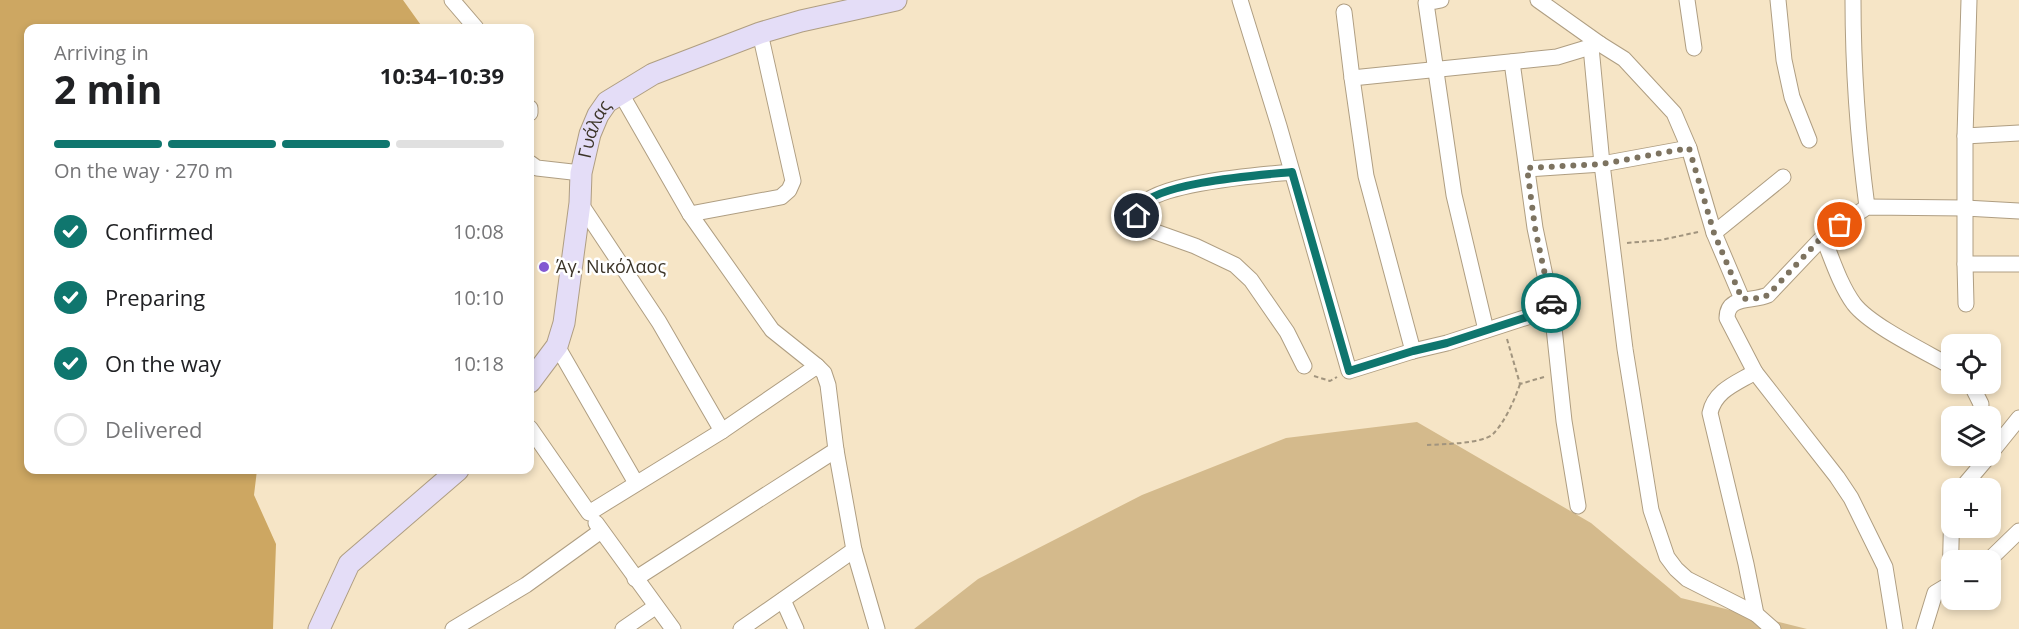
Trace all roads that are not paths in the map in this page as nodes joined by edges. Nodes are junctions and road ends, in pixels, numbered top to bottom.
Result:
1 (452, 0) edge
2 (1239, 0) edge
3 (1440, 0) edge
4 (1538, 0) edge
5 (1687, 0) edge
6 (1778, 0) edge
7 (1853, 0) edge
8 (1969, 0) edge
9 (883, 1) edge
10 (1344, 12) dead end
11 (473, 24) edge
12 (760, 33) junction
13 (1595, 45) junction
14 (1695, 48) dead end
15 (1512, 62) junction
16 (1435, 70) junction
17 (1352, 78) junction
18 (620, 92) junction
19 (2019, 133) edge
20 (1965, 136) junction
21 (1809, 140) dead end
22 (1689, 148) junction
23 (1602, 164) junction
24 (534, 166) edge
25 (1527, 168) junction
26 (1292, 172) junction
27 (581, 174) junction
28 (1783, 177) dead end
29 (580, 203) junction
30 (1867, 207) junction
31 (1965, 208) junction
32 (2019, 211) edge
33 (690, 214) junction
34 (1713, 231) junction
35 (1822, 237) junction
36 (1965, 264) junction
37 (2019, 264) edge
38 (1742, 299) junction
39 (1966, 304) dead end
40 (1552, 309) junction
41 (1486, 330) junction
42 (557, 346) junction
43 (1413, 351) junction
44 (1941, 361) edge
45 (817, 366) junction
46 (1304, 366) road end
47 (1755, 372) junction
48 (534, 377) edge
49 (2019, 418) edge
50 (722, 431) junction
51 (534, 434) edge
52 (2001, 441) edge
53 (836, 450) junction
54 (453, 474) edge
55 (636, 483) junction
56 (1578, 506) dead end
57 (590, 513) junction
58 (601, 531) junction
59 (2019, 531) edge
60 (854, 550) junction
61 (1999, 550) edge
62 (635, 579) junction
63 (1941, 590) edge
64 (783, 600) junction
65 (656, 607) junction
66 (1756, 614) junction
67 (319, 629) edge
68 (453, 629) edge
69 (623, 629) edge
70 (673, 629) edge
71 (741, 629) edge
72 (796, 629) edge
73 (877, 629) edge
74 (1773, 629) edge
75 (1895, 629) edge
76 (1924, 629) edge

1 - 11 street
2 - 26 street
3 - 16 street
4 - 13 street
5 - 14 street
6 - 21 street
7 - 30 street
8 - 20 street
9 - 12 street, Γυάλας
10 - 17 street
12 - 18 street, Γυάλας
12 - 33 street
13 - 15 street
13 - 22 street
13 - 23 street
15 - 16 street
15 - 25 street
16 - 17 street
16 - 41 street
17 - 43 street
18 - 27 street, Γυάλας
18 - 33 street
19 - 20 street
20 - 31 street
22 - 23 street
22 - 34 street
23 - 25 street
23 - 66 street
24 - 27 street
25 - 40 street
26 - 43 street
26 - 46 street
27 - 29 street, Γυάλας
28 - 34 street
29 - 42 street, Γυάλας
29 - 50 street
30 - 31 street
30 - 35 street
31 - 32 street
31 - 36 street
33 - 45 street
34 - 38 street
35 - 38 street
35 - 44 street
36 - 37 street
36 - 39 street
38 - 47 street
40 - 41 street
40 - 56 street
41 - 43 street
42 - 48 street, Γυάλας
42 - 55 street
45 - 50 street
45 - 53 street
47 - 66 street
47 - 75 street
49 - 52 street
50 - 55 street
51 - 57 street
53 - 60 street
53 - 62 street
54 - 67 street
55 - 57 street
57 - 58 street
58 - 62 street
58 - 68 street
59 - 61 street
60 - 64 street
60 - 73 street
62 - 65 street
63 - 76 street
64 - 71 street
64 - 72 street
65 - 69 street
65 - 70 street
66 - 74 street

